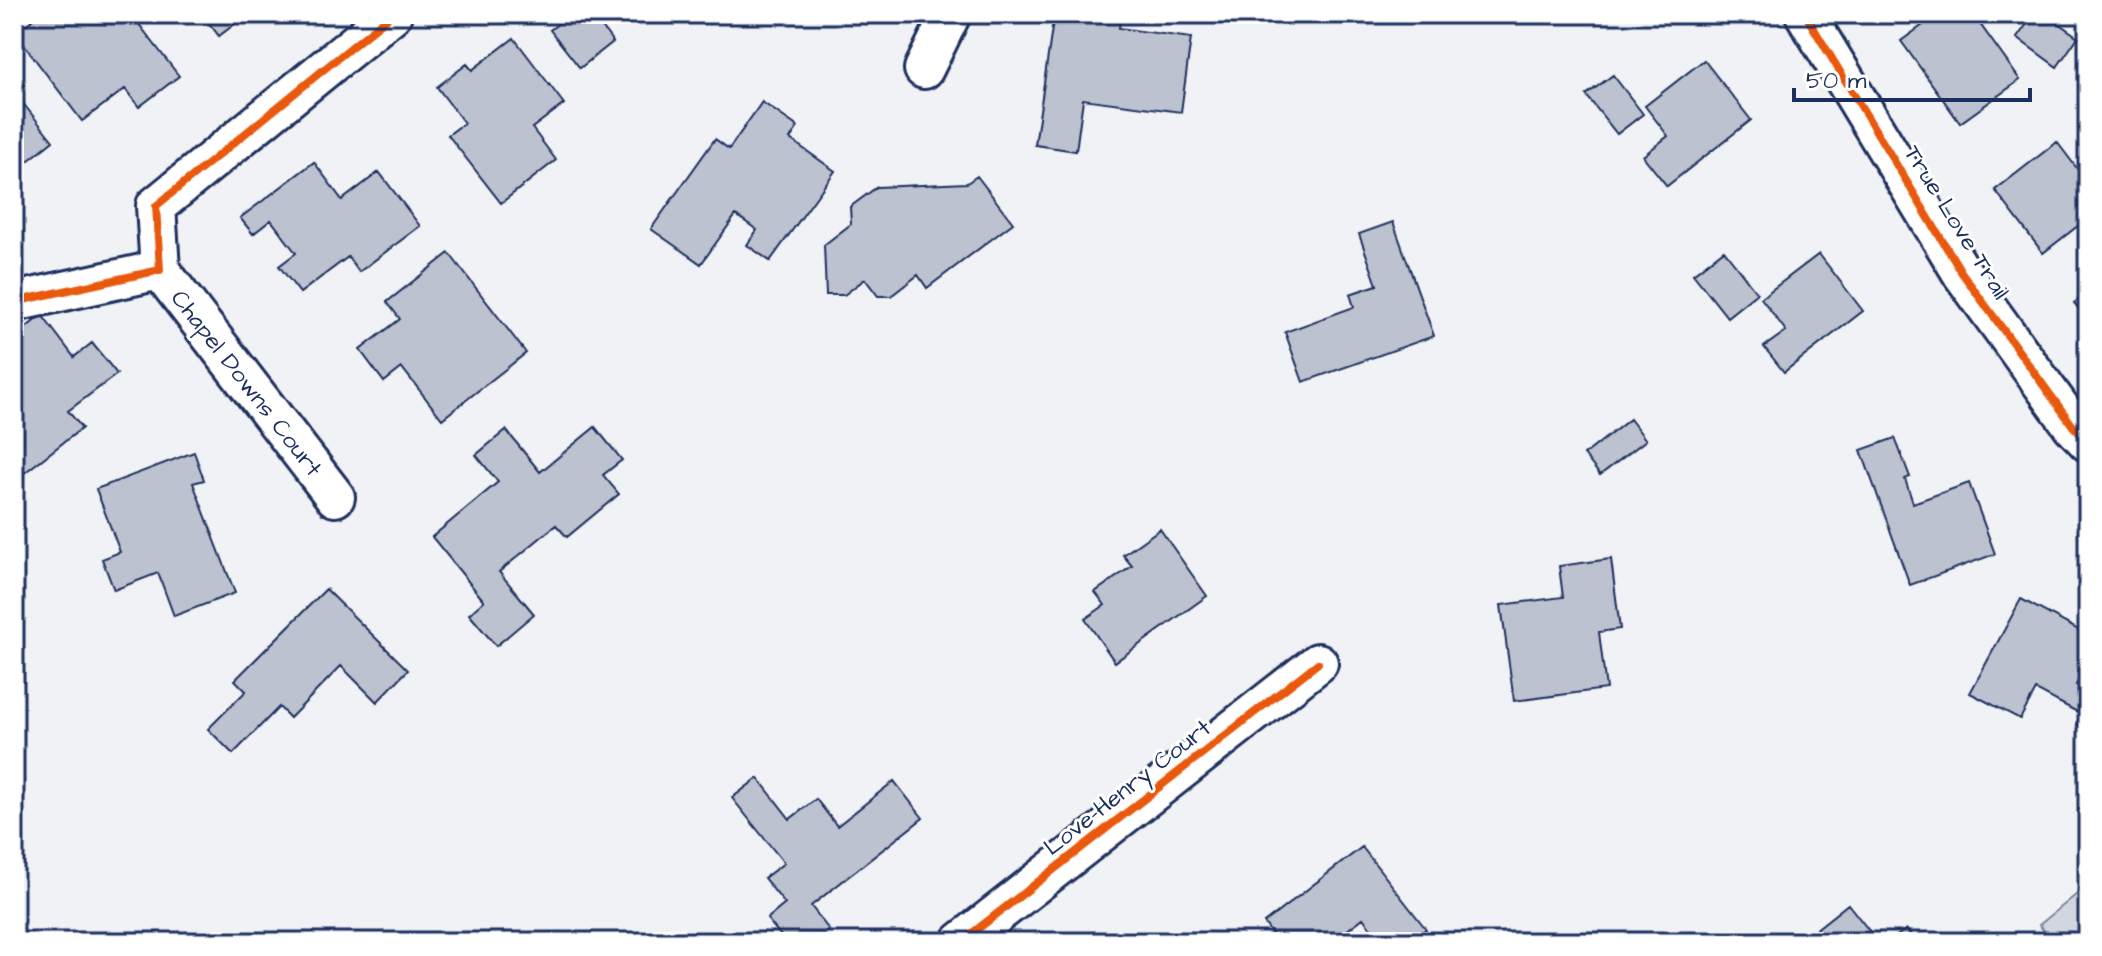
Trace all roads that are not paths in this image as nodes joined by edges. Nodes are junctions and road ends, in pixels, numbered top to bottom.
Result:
1 (392, 14) edge
2 (951, 14) edge
3 (1805, 14) edge
4 (924, 69) dead end
5 (160, 270) junction
6 (14, 302) edge
7 (2088, 442) edge
8 (335, 497) dead end
9 (1318, 663) dead end
10 (961, 942) edge

1 - 5 street
2 - 4 street
3 - 7 street, True Love Trail
5 - 6 street
5 - 8 street, Chapel Downs Court
9 - 10 street, Love-Henry Court

